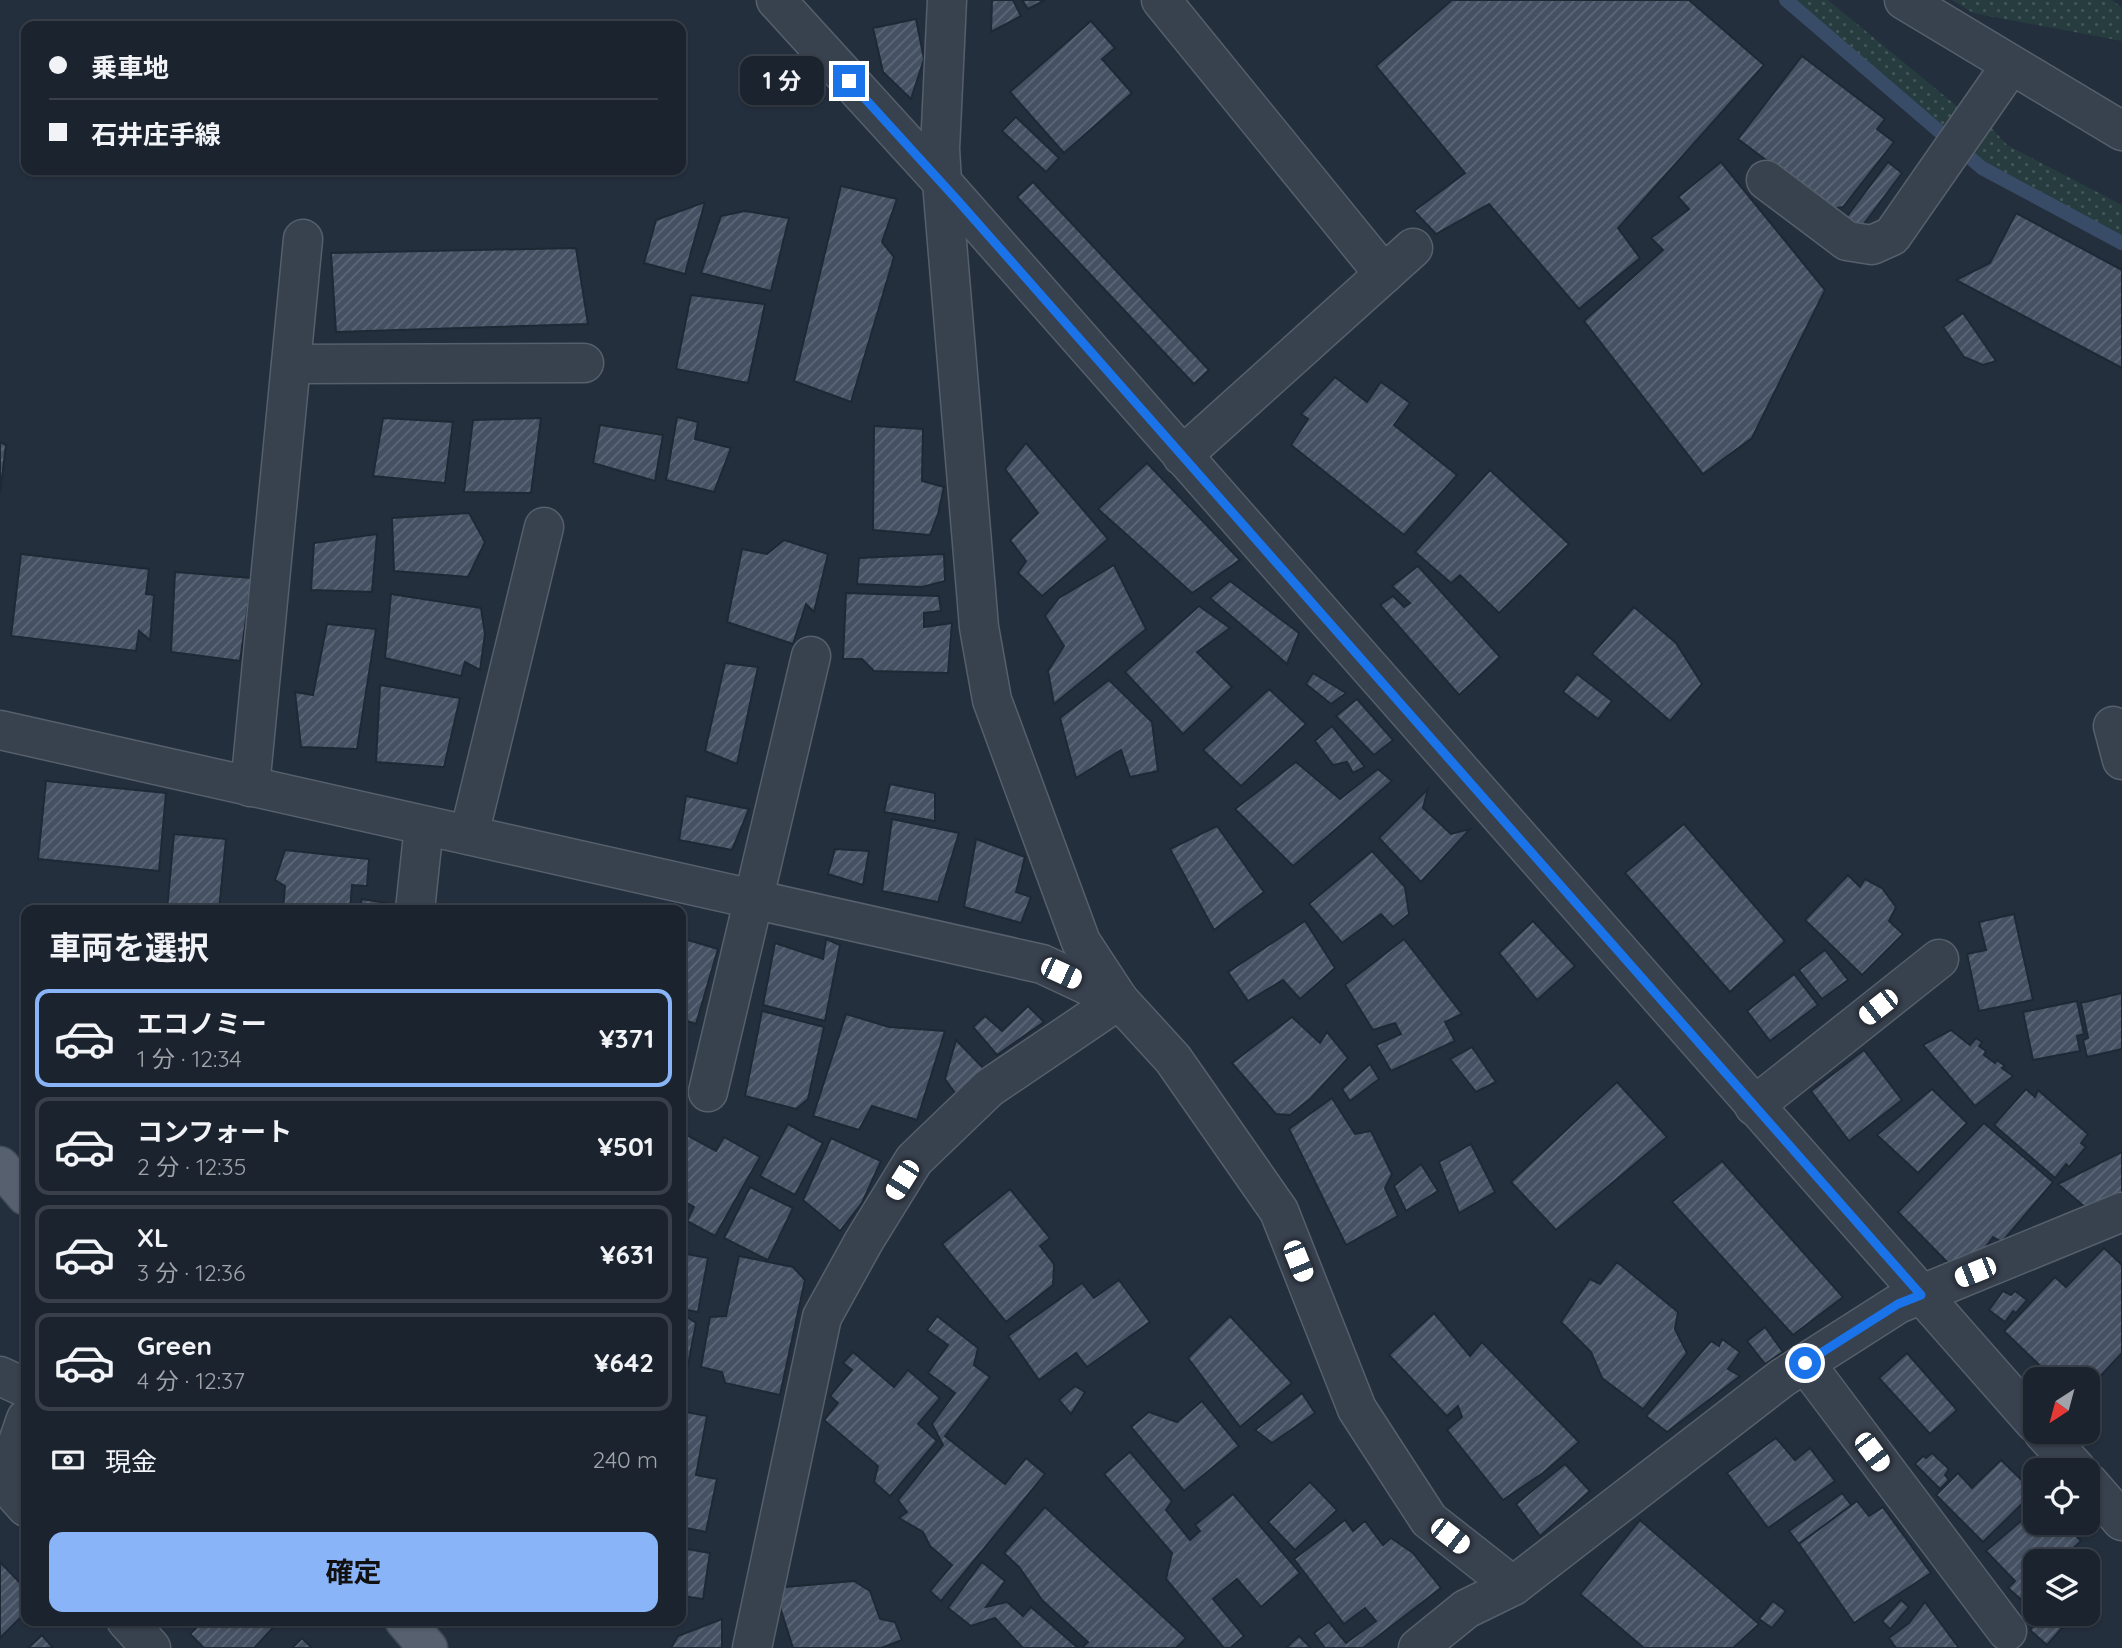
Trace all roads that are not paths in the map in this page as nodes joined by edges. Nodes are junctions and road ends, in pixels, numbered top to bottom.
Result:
1 (776, 0) edge
2 (947, 0) edge
3 (1161, 0) edge
4 (1904, 0) edge
5 (2011, 65) junction
6 (2122, 131) edge
7 (1766, 180) dead end
8 (942, 182) junction
9 (303, 239) dead end
10 (1413, 248) dead end
11 (1384, 274) junction
12 (291, 363) junction
13 (584, 363) dead end
14 (1182, 456) junction
15 (544, 527) dead end
16 (811, 656) dead end
17 (0, 730) edge
18 (250, 787) junction
19 (424, 826) junction
20 (469, 835) junction
21 (754, 900) junction
22 (416, 905) edge
23 (1939, 959) dead end
24 (1119, 1000) junction
25 (708, 1093) dead end
26 (1754, 1105) junction
27 (0, 1166) edge
28 (21, 1190) edge
29 (2122, 1212) edge
30 (1921, 1295) junction
31 (1805, 1363) junction
32 (0, 1376) edge
33 (21, 1386) edge
34 (2023, 1410) edge
35 (21, 1433) edge
36 (2054, 1444) edge
37 (2066, 1458) edge
38 (2100, 1496) edge
39 (21, 1501) edge
40 (2122, 1521) edge
41 (1513, 1586) junction
42 (131, 1626) edge
43 (409, 1626) edge
44 (2007, 1631) dead end
45 (150, 1648) edge
46 (428, 1648) edge
47 (752, 1648) edge
48 (1418, 1648) edge

1 - 8 street
2 - 8 street
3 - 11 street
4 - 5 street
5 - 6 street
5 - 7 street
8 - 14 street
8 - 24 street
9 - 12 street
10 - 11 street
11 - 14 street
12 - 13 street
12 - 18 street
14 - 26 street
15 - 20 street
16 - 21 street
17 - 18 street
18 - 19 street
19 - 20 street
19 - 22 street
20 - 21 street
21 - 24 street
21 - 25 street
23 - 26 street
24 - 41 street
24 - 47 street
26 - 30 street
27 - 28 main road
29 - 30 street
30 - 31 street
30 - 34 street
31 - 41 street
31 - 44 street
32 - 33 street
35 - 39 street
36 - 37 street
38 - 40 street
41 - 48 street
42 - 45 street
43 - 46 main road

